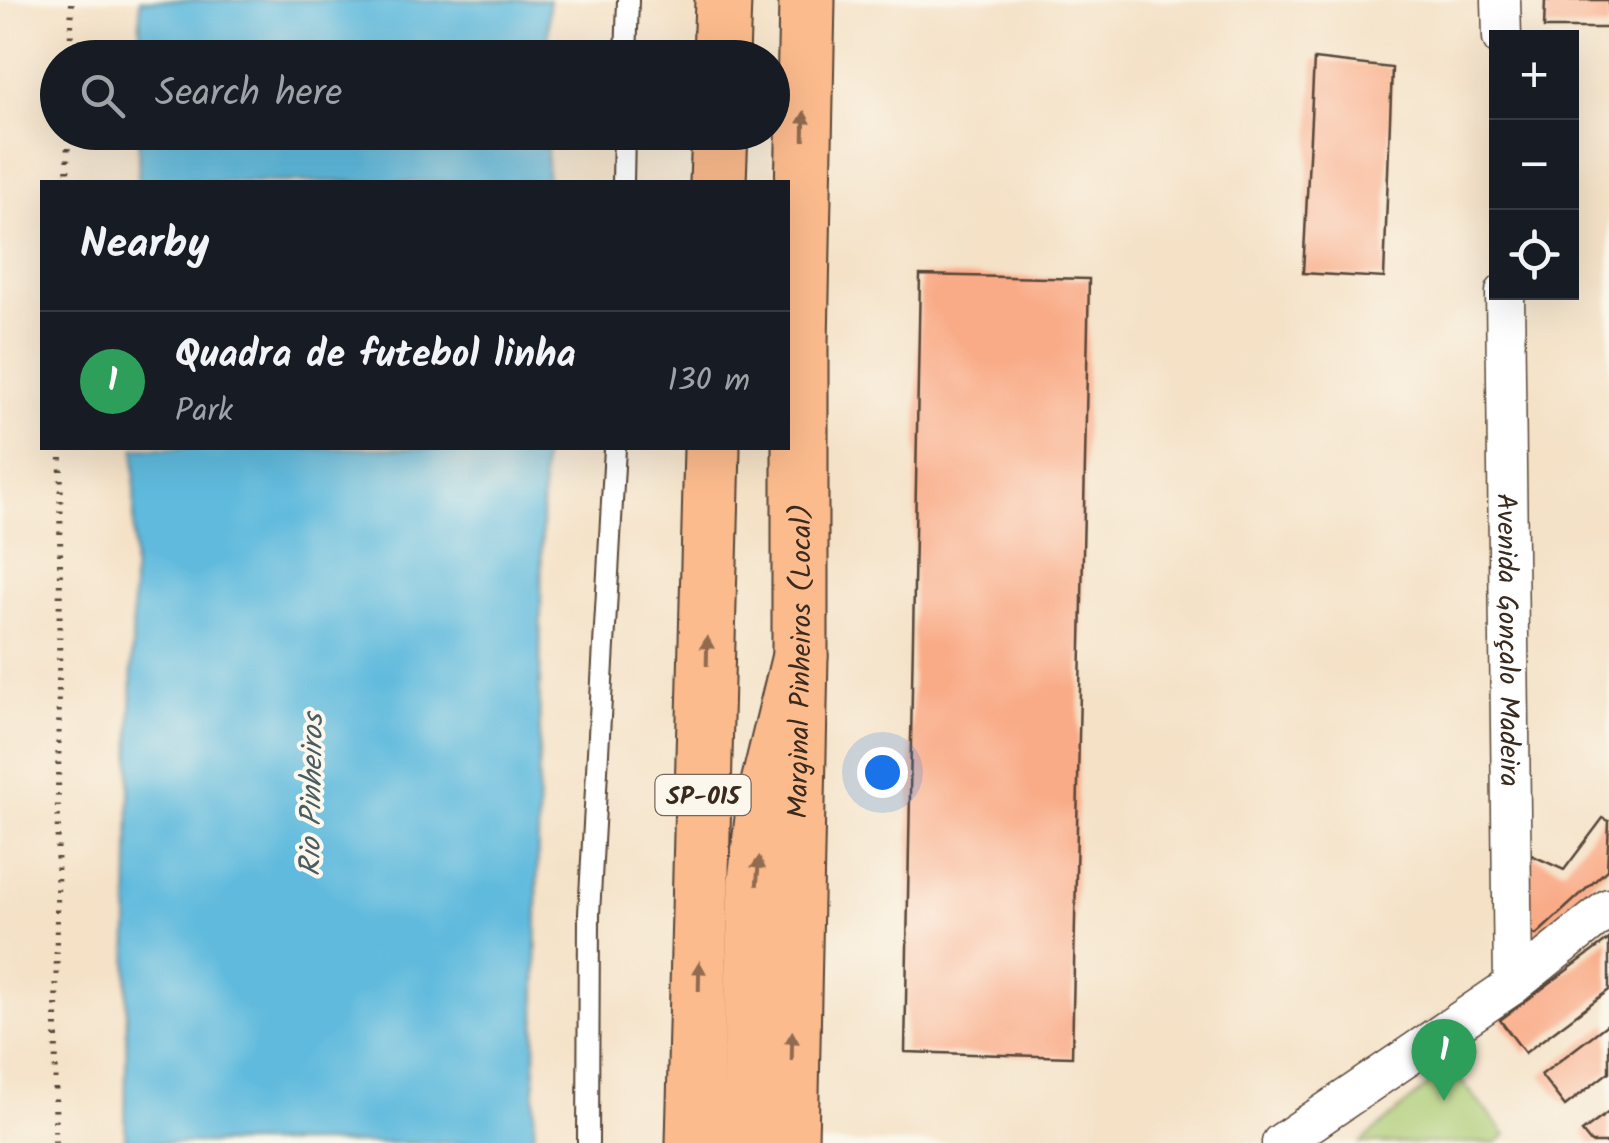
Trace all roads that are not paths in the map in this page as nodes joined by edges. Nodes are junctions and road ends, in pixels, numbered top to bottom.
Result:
1 (628, 0) edge
2 (723, 0) edge
3 (807, 0) edge
4 (1502, 0) edge
5 (1502, 30) edge
6 (627, 40) edge
7 (722, 40) edge
8 (624, 150) edge
9 (719, 150) edge
10 (623, 180) edge
11 (718, 180) edge
12 (1505, 300) edge
13 (615, 450) edge
14 (712, 450) edge
15 (800, 656) junction
16 (1609, 908) edge
17 (1513, 985) junction
18 (588, 1143) edge
19 (694, 1143) edge
20 (749, 1143) edge
21 (790, 1143) edge
22 (1281, 1143) edge

1 - 6 lane
2 - 7 highway
15 -> 3 highway, Marginal Pinheiros (Local)
4 - 5 street
8 - 10 lane
9 - 11 highway
12 - 17 street, Avenida Gonçalo Madeira
13 - 18 lane
19 -> 14 highway, SP-015
20 -> 15 highway
21 -> 15 highway, Marginal Pinheiros (Local)
16 - 17 street
17 - 22 street

